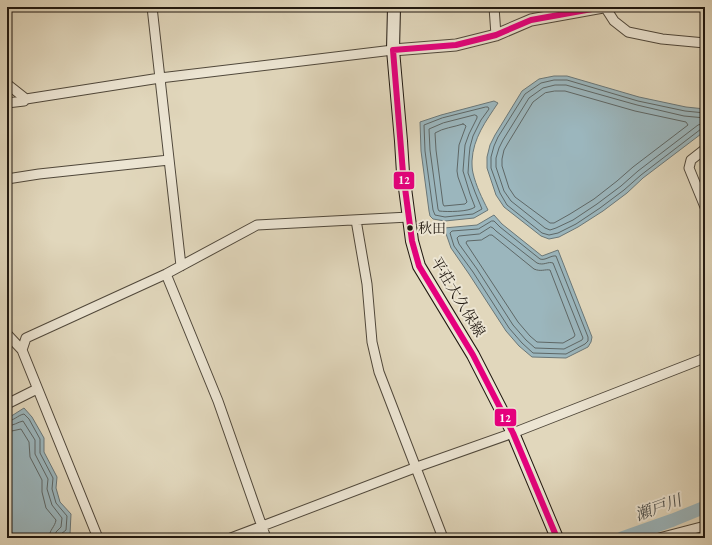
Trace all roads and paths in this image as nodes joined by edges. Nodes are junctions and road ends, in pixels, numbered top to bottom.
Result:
1 (152, 7) edge
2 (394, 7) edge
3 (494, 7) edge
4 (604, 7) edge
5 (496, 35) junction
6 (705, 43) edge
7 (393, 50) junction
8 (160, 78) junction
9 (7, 84) edge
10 (26, 99) junction
11 (7, 103) edge
12 (705, 149) edge
13 (169, 160) junction
14 (7, 179) edge
15 (705, 207) edge
16 (408, 217) junction
17 (356, 220) junction
18 (181, 266) junction
19 (166, 274) junction
20 (7, 334) edge
21 (22, 350) junction
22 (705, 358) edge
23 (37, 389) junction
24 (7, 404) edge
25 (513, 433) junction
26 (417, 467) junction
27 (261, 526) junction
28 (705, 526) edge
29 (98, 538) edge
30 (231, 538) edge
31 (266, 538) edge
32 (444, 538) edge
33 (557, 538) edge
34 (659, 538) edge

1 - 8 street
2 - 7 main road, 平荘大久保線
3 - 5 street
4 - 5 street
4 - 6 street
5 - 7 street
7 - 8 street
7 - 16 main road, 平荘大久保線
8 - 10 street
8 - 13 street
9 - 10 street
10 - 11 street
12 - 15 street
13 - 14 street
13 - 18 street
16 - 17 street
16 - 25 main road, 平荘大久保線
17 - 18 street
17 - 26 street
18 - 19 street
19 - 21 street
19 - 27 street
20 - 21 street
21 - 23 street
22 - 25 street
23 - 24 street
23 - 29 street
25 - 26 street
25 - 33 main road, 平荘大久保線
26 - 27 street
26 - 32 street
27 - 30 street
27 - 31 street
28 - 34 street

